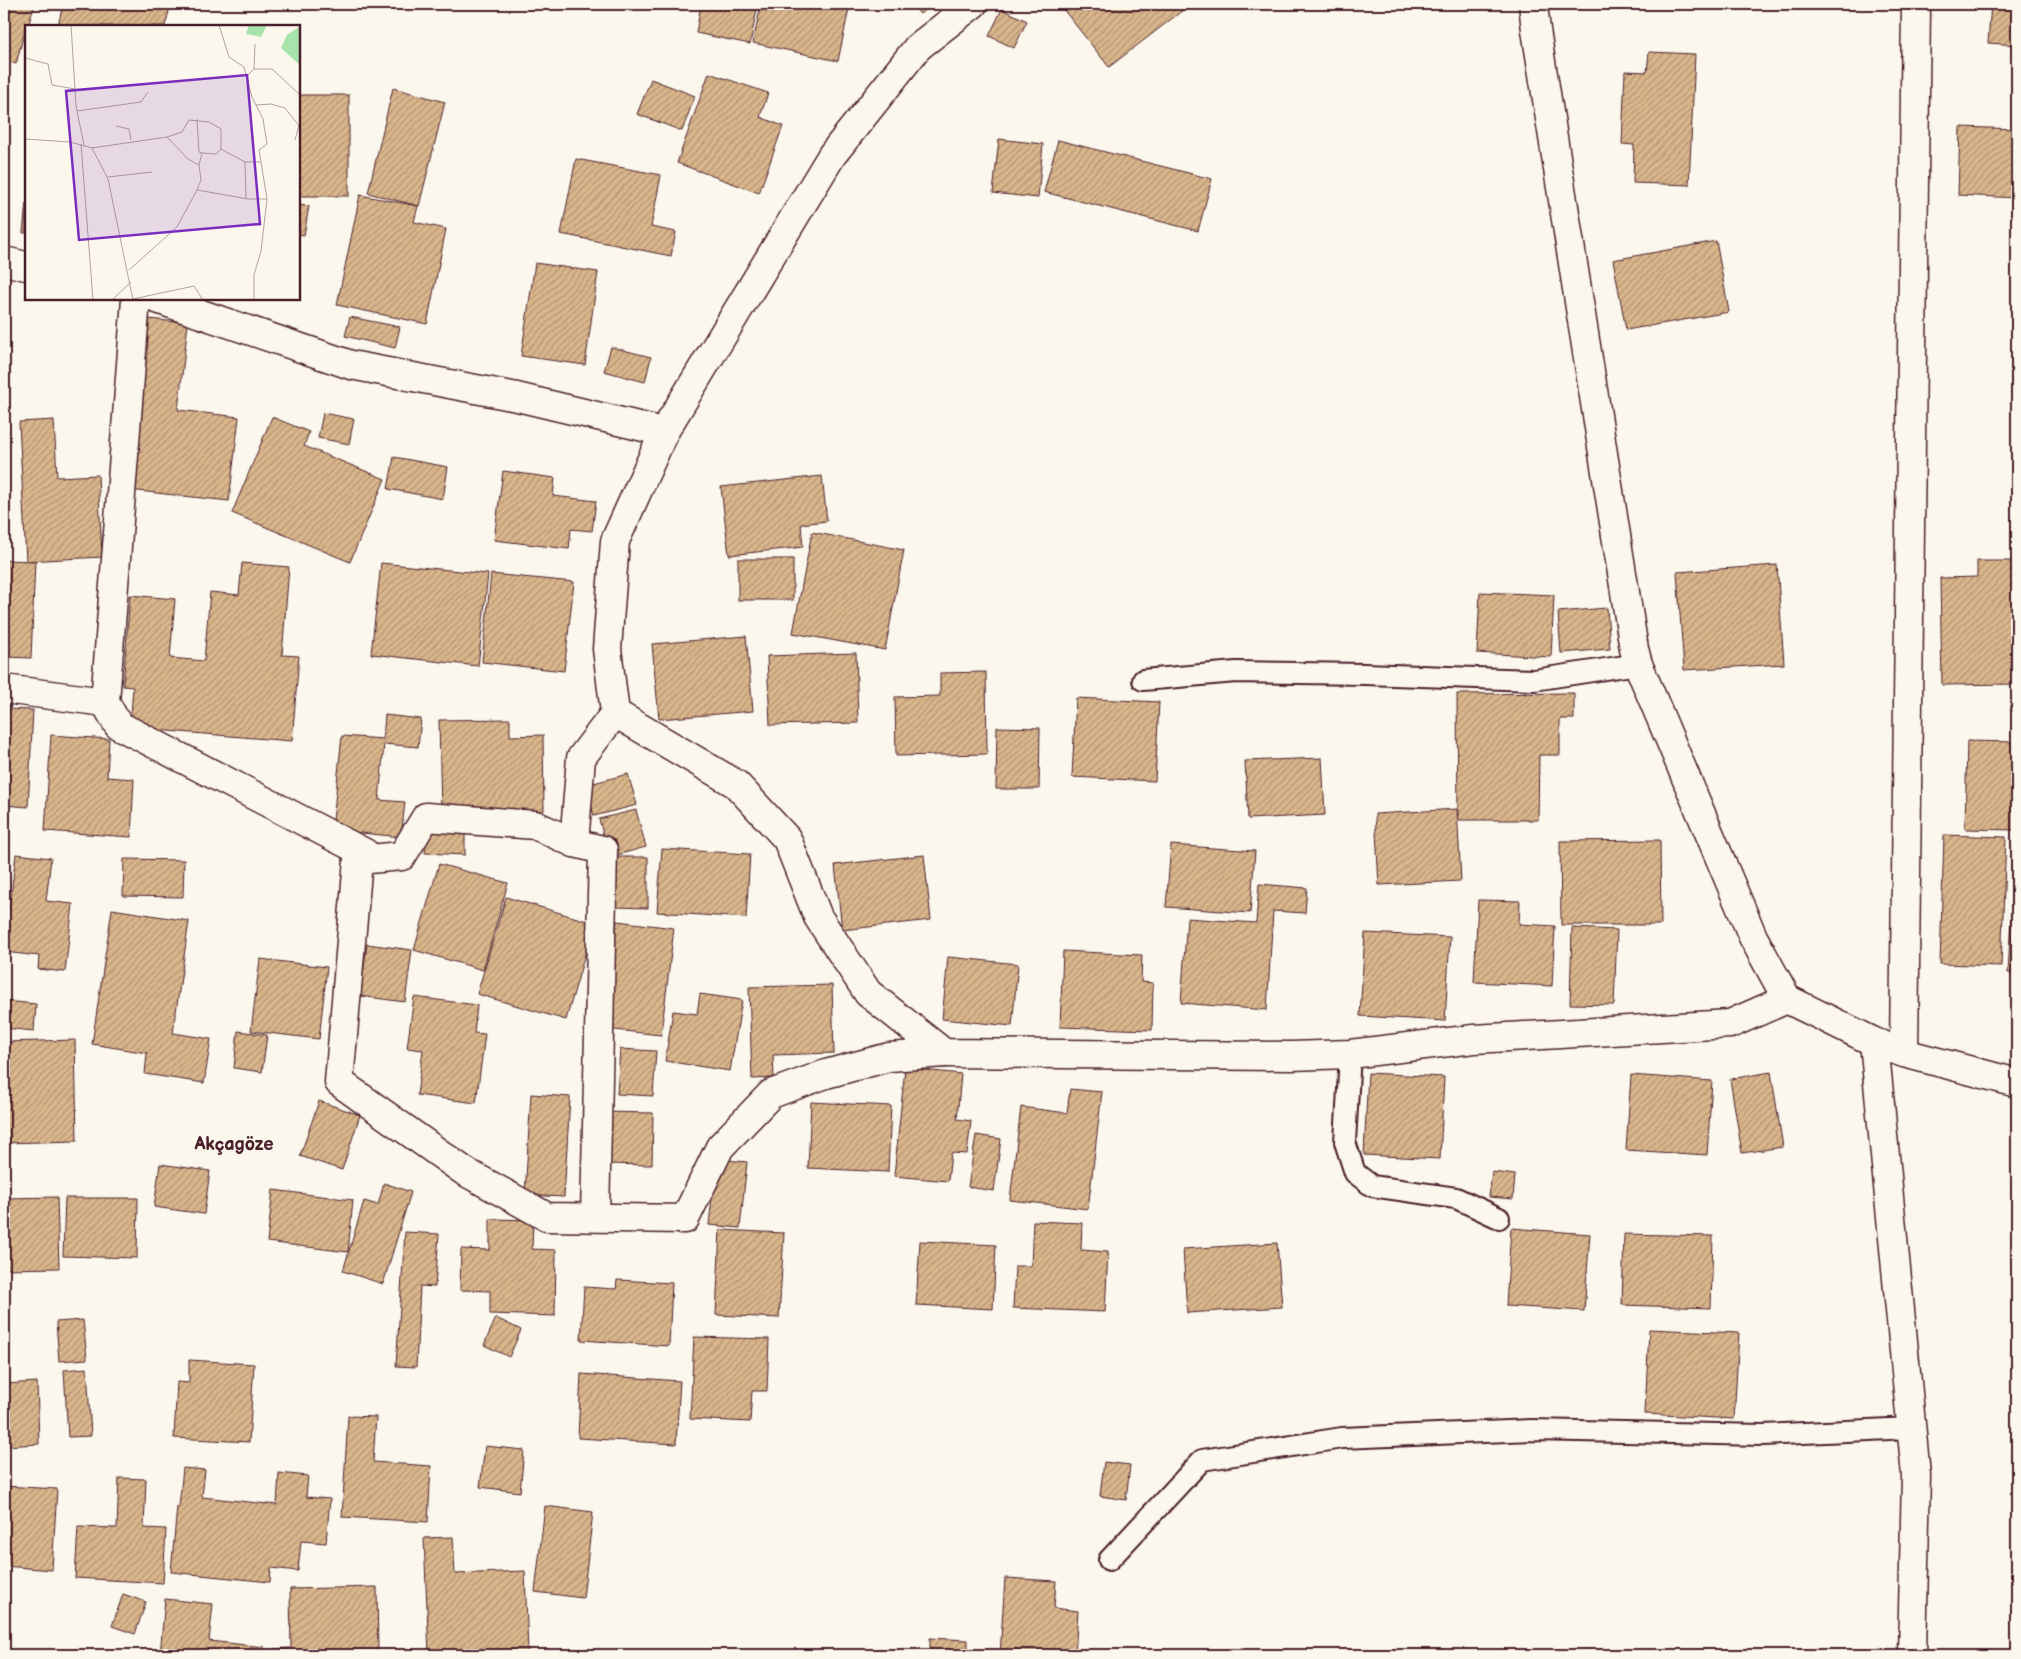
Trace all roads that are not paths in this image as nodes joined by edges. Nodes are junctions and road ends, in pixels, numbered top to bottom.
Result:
1 (973, 4) edge
2 (1534, 4) edge
3 (1916, 4) edge
4 (4, 261) edge
5 (25, 266) edge
6 (136, 300) edge
7 (160, 300) edge
8 (664, 432) junction
9 (1638, 664) junction
10 (1143, 680) dead end
11 (4, 690) edge
12 (106, 702) junction
13 (615, 713) junction
14 (574, 843) junction
15 (358, 860) junction
16 (1787, 999) junction
17 (1874, 1042) junction
18 (944, 1053) junction
19 (1904, 1053) junction
20 (1350, 1054) junction
21 (2017, 1083) edge
22 (595, 1217) junction
23 (1499, 1218) dead end
24 (1911, 1428) junction
25 (1109, 1560) dead end
26 (1912, 1655) edge

1 - 8 street
2 - 9 street
3 - 19 street
4 - 5 street
6 - 12 street
7 - 8 street
8 - 13 street
9 - 10 lane
9 - 16 street
11 - 12 street
12 - 15 street
13 - 14 street
13 - 18 street
14 - 15 street
14 - 22 street
15 - 22 street
16 - 17 street
16 - 20 street
17 - 19 street
17 - 24 street
18 - 20 street
18 - 22 street
19 - 21 street
20 - 23 lane
24 - 25 lane
24 - 26 street

